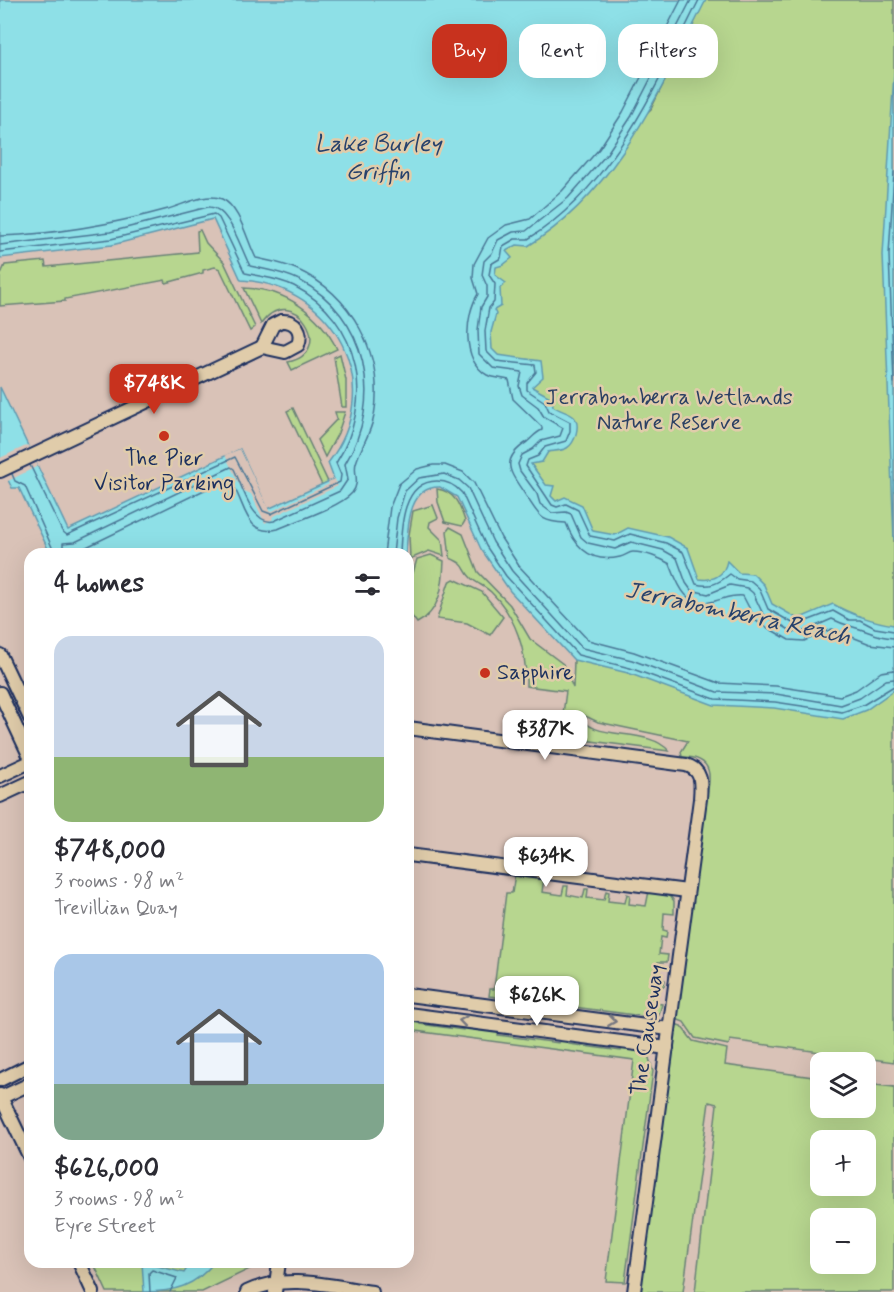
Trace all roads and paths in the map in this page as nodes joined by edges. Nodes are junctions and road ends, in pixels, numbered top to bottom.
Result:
1 (262, 347) dead end
2 (0, 471) edge
3 (0, 655) edge
4 (0, 693) edge
5 (24, 705) edge
6 (414, 729) edge
7 (24, 747) edge
8 (24, 763) edge
9 (0, 776) edge
10 (24, 785) edge
11 (0, 796) edge
12 (414, 856) edge
13 (687, 891) junction
14 (414, 996) edge
15 (414, 1015) edge
16 (669, 1029) junction
17 (667, 1048) junction
18 (24, 1068) edge
19 (0, 1080) edge
20 (24, 1087) edge
21 (0, 1097) edge
22 (24, 1146) edge
23 (82, 1268) edge
24 (278, 1268) edge
25 (276, 1287) edge
26 (93, 1292) edge
27 (247, 1292) edge
28 (372, 1292) edge
29 (634, 1292) edge

1 - 2 street
3 - 5 street
4 - 7 street
6 - 13 street, The Causeway
8 - 9 street
10 - 11 street
12 - 13 street
13 - 16 street, The Causeway
14 -> 16 street
17 -> 15 street
16 - 17 street, The Causeway
17 - 29 street, The Causeway
18 - 19 street
20 - 21 street
21 - 22 street
23 - 26 street
24 - 25 street
25 - 27 street
25 - 28 street

